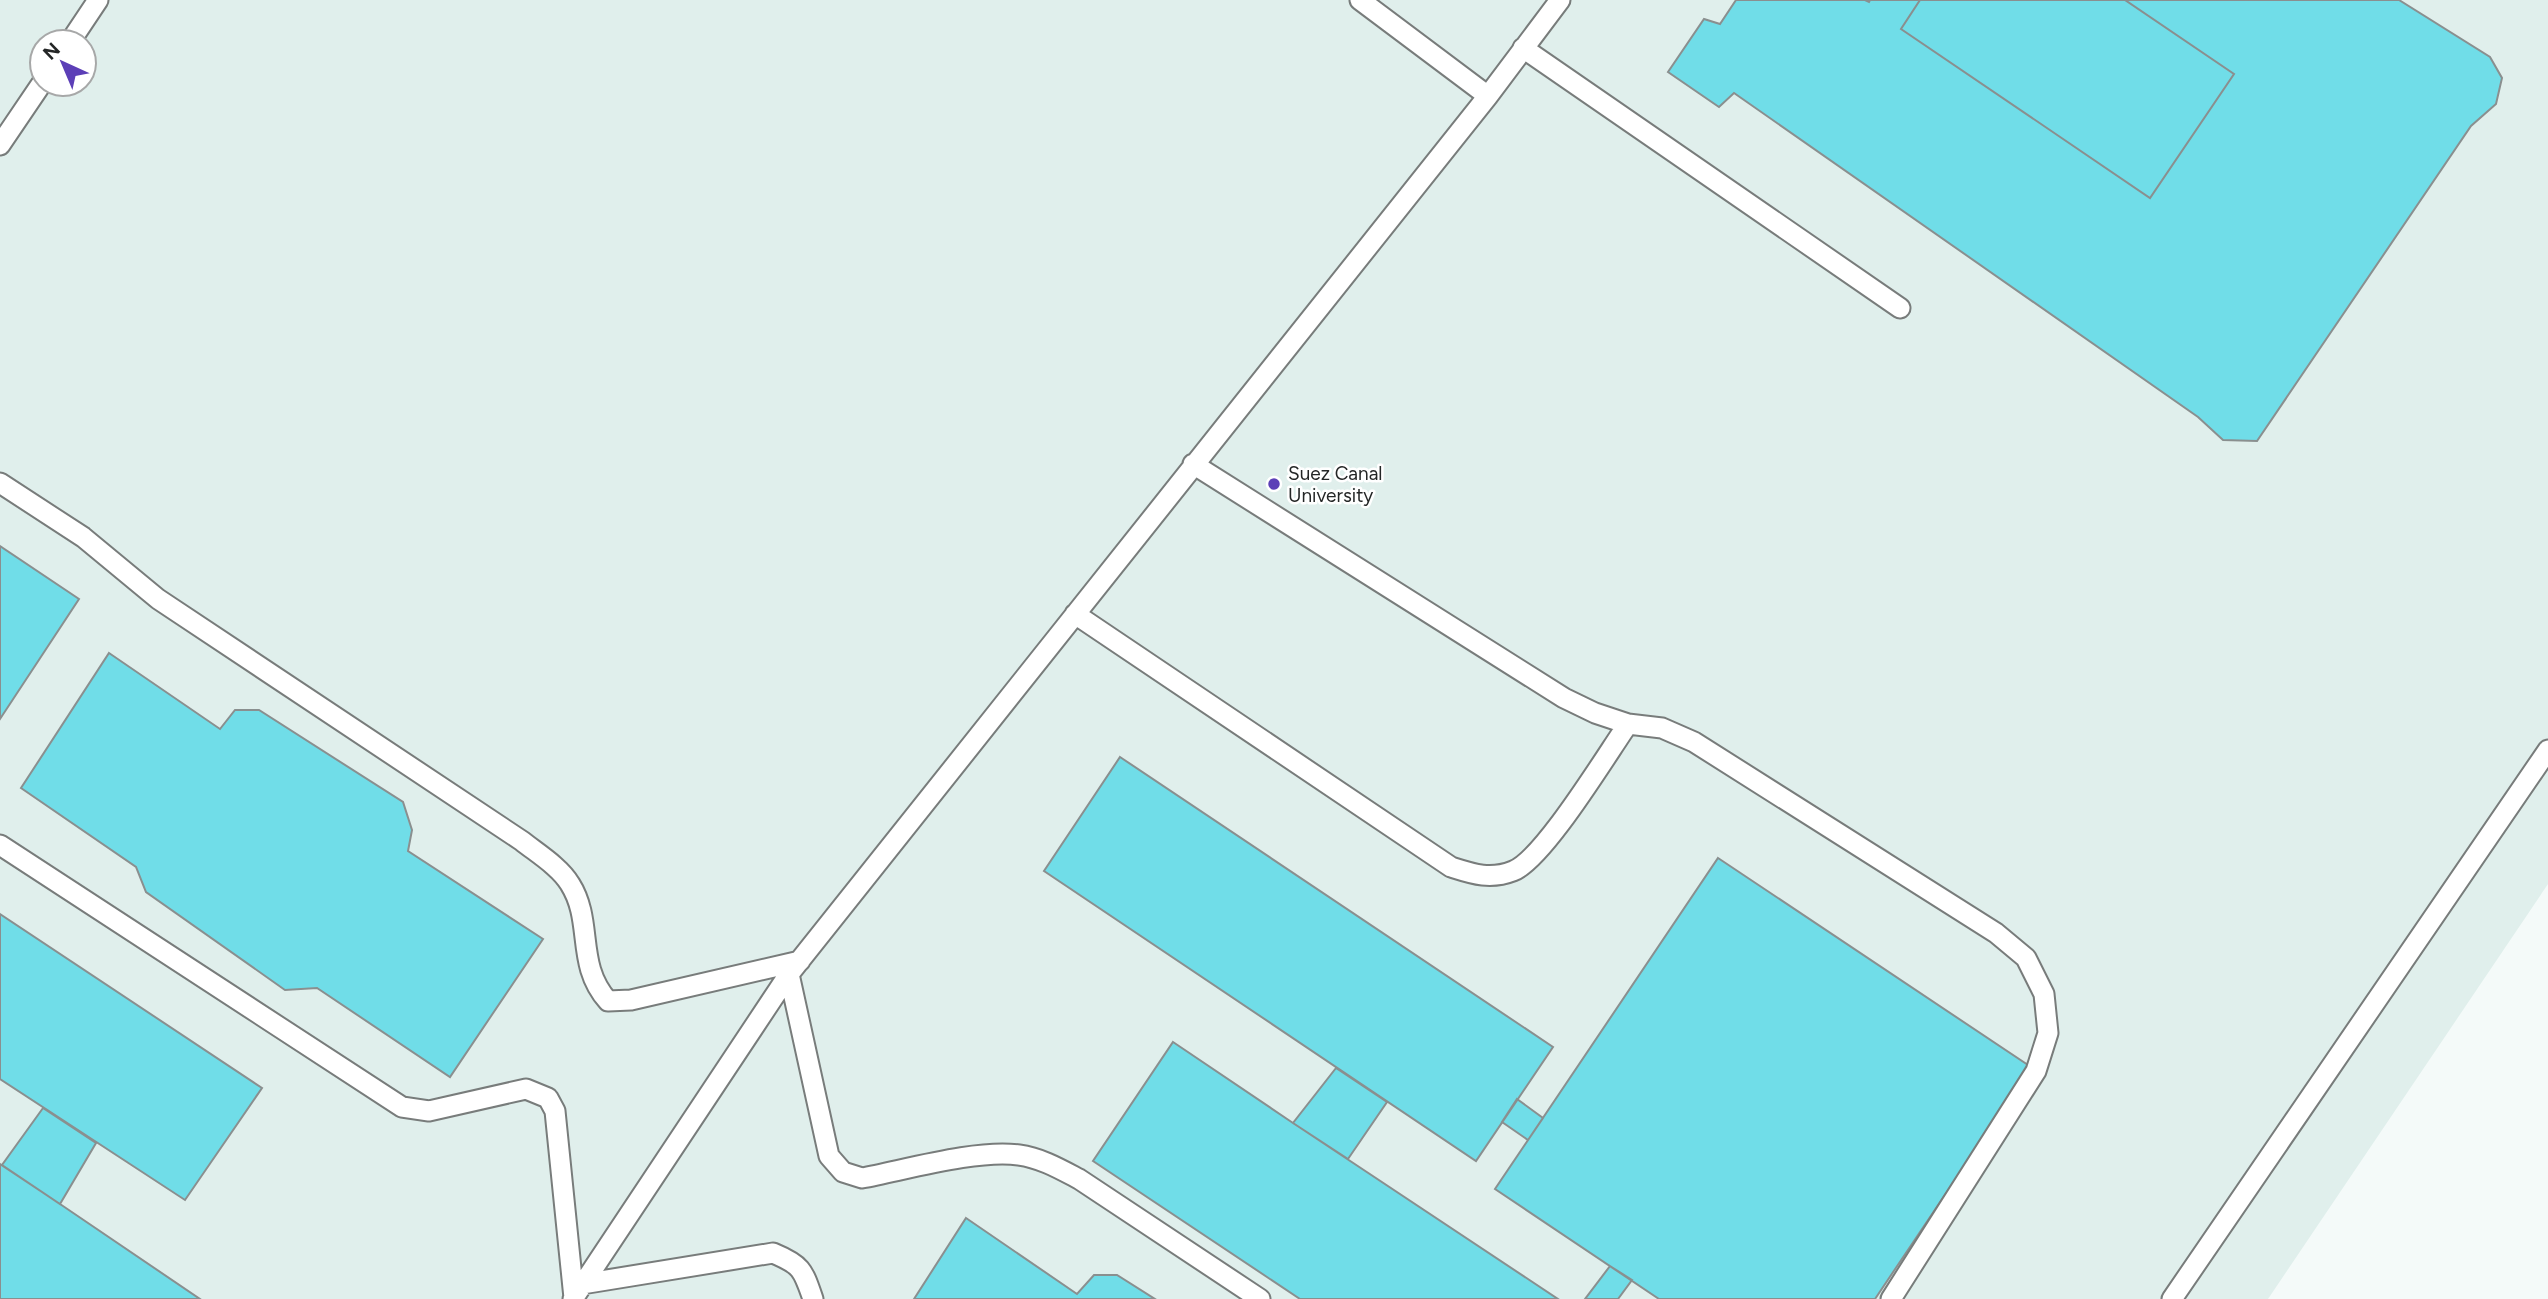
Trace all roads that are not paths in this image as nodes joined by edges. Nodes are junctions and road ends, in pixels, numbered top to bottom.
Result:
1 (98, 0) edge
2 (1360, 0) edge
3 (1560, 0) edge
4 (79, 28) edge
5 (1523, 48) junction
6 (1488, 96) junction
7 (32, 98) edge
8 (0, 145) edge
9 (1900, 308) dead end
10 (1193, 464) junction
11 (0, 483) edge
12 (1075, 614) junction
13 (1628, 724) junction
14 (2548, 750) edge
15 (0, 845) edge
16 (794, 967) junction
17 (576, 1294) edge
18 (813, 1299) edge
19 (1261, 1299) edge
20 (1891, 1299) edge
21 (2172, 1299) edge

1 - 4 lane
2 - 6 lane
3 - 5 lane
5 - 6 lane
5 - 9 lane
6 - 10 lane
7 - 8 lane
10 - 12 lane
10 - 13 lane
11 - 16 lane
12 - 13 lane
12 - 16 lane
13 - 20 lane
14 - 21 lane
15 - 17 lane
16 - 17 lane
16 - 19 lane
17 - 18 lane

